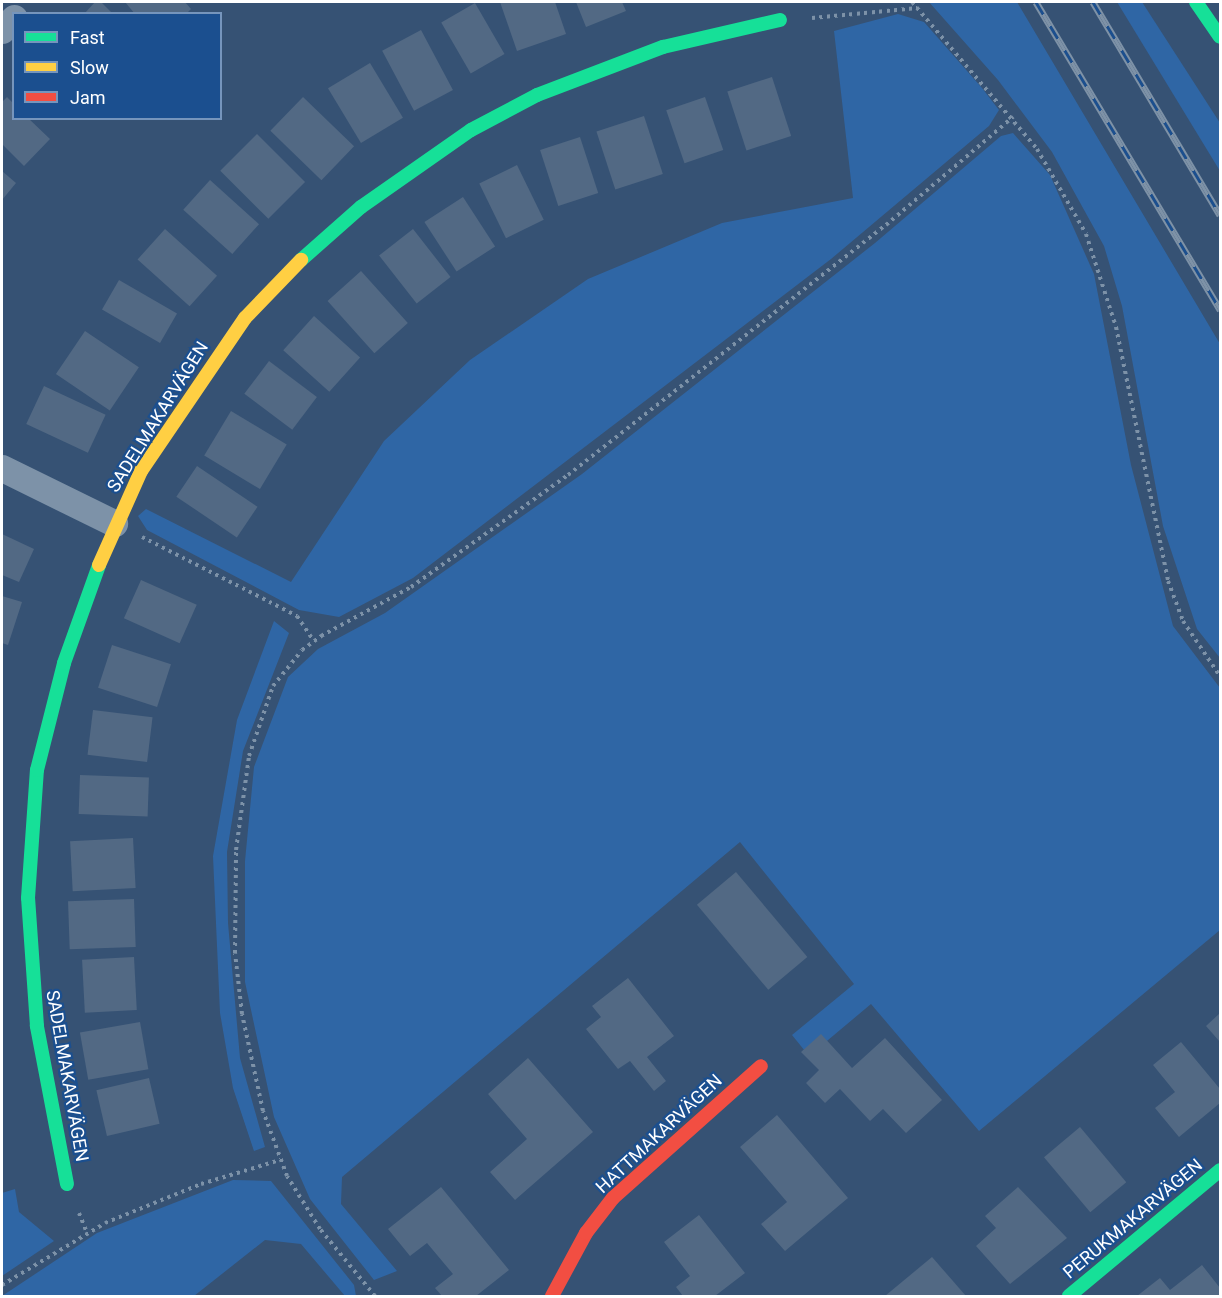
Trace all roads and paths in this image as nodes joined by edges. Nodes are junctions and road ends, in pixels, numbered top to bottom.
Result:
1 (912, 2) edge
2 (1196, 2) edge
3 (919, 8) junction
4 (780, 20) joint
5 (1221, 37) edge
6 (1013, 117) junction
7 (2, 468) edge
8 (114, 523) junction
9 (314, 641) junction
10 (1221, 676) edge
11 (761, 1066) dead end
12 (280, 1160) junction
13 (1221, 1170) edge
14 (67, 1184) dead end
15 (2, 1285) edge
16 (375, 1296) edge
17 (552, 1296) edge
18 (1068, 1296) edge

1 - 3 path
2 - 5 street
3 - 4 path
3 - 6 path
4 - 8 street, SADELMAKARVÄGEN
6 - 9 path
6 - 10 path
7 - 8 street
8 - 9 path
8 - 14 street, SADELMAKARVÄGEN
9 - 12 path
11 - 17 street, HATTMAKARVÄGEN
12 - 15 path
12 - 16 path
13 - 18 street, PERUKMAKARVÄGEN

